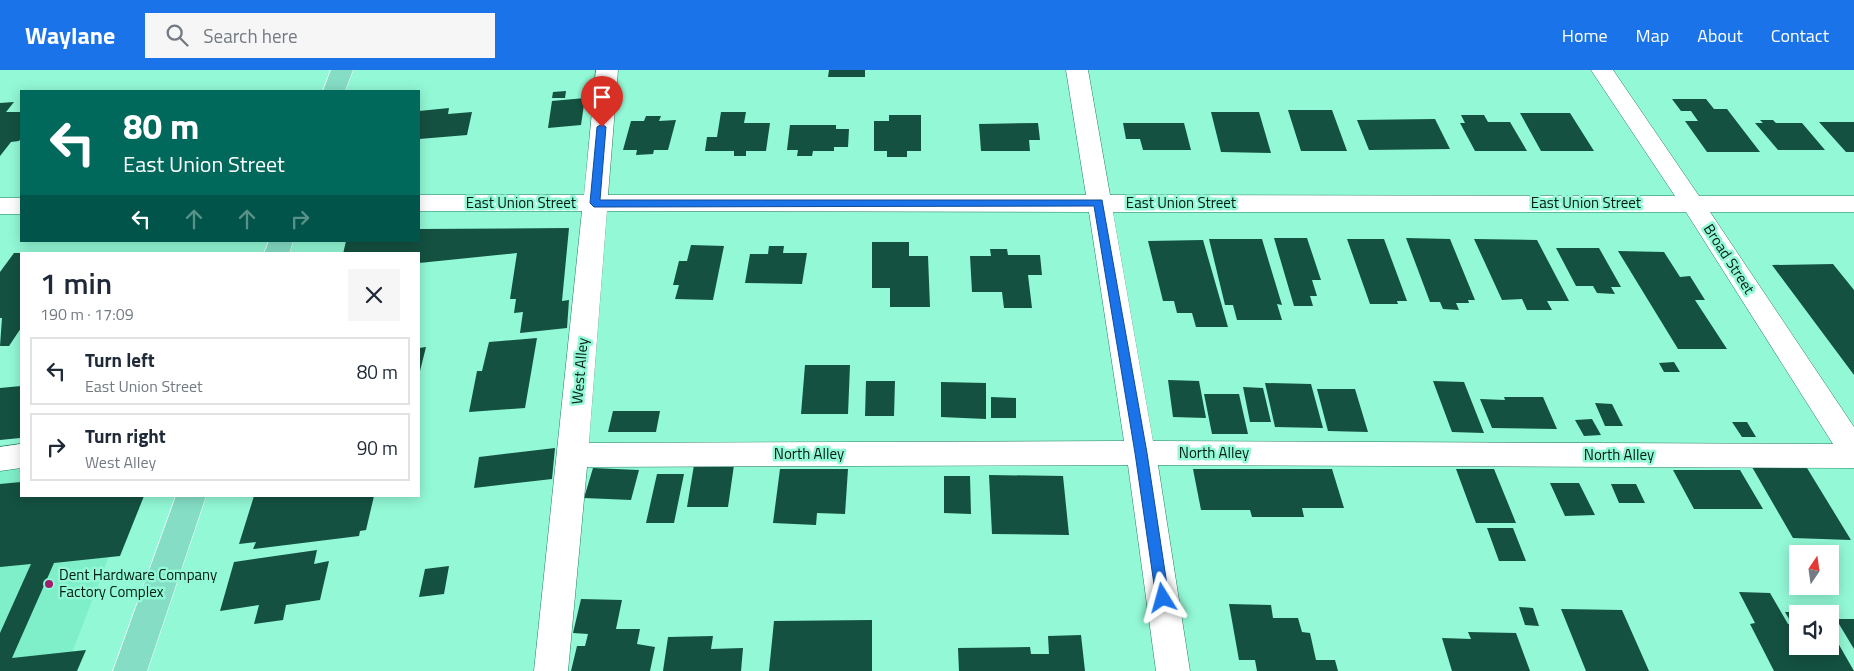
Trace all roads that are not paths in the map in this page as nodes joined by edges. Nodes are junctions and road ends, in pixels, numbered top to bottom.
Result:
1 (342, 70) edge
2 (607, 70) edge
3 (1077, 70) edge
4 (1602, 70) edge
5 (334, 90) edge
6 (1099, 202) junction
7 (594, 203) junction
8 (1692, 203) junction
9 (420, 204) edge
10 (1854, 204) edge
11 (0, 206) edge
12 (20, 206) edge
13 (1854, 451) edge
14 (1141, 453) junction
15 (573, 455) junction
16 (20, 456) edge
17 (1854, 456) edge
18 (0, 459) edge
19 (191, 497) edge
20 (130, 671) edge
21 (551, 671) edge
22 (1173, 671) edge

1 - 5 main road
2 - 7 street, West Alley
3 - 6 street
4 - 8 street, Broad Street
6 - 7 street, East Union Street
6 - 8 street, East Union Street
6 - 14 street
7 - 9 street, East Union Street
7 - 15 street, West Alley
8 - 10 street, East Union Street
8 - 13 street, Broad Street
11 - 12 street
14 - 15 street, North Alley
14 - 17 street, North Alley
14 - 22 street
15 - 21 street, West Alley
16 - 18 street
19 - 20 main road

